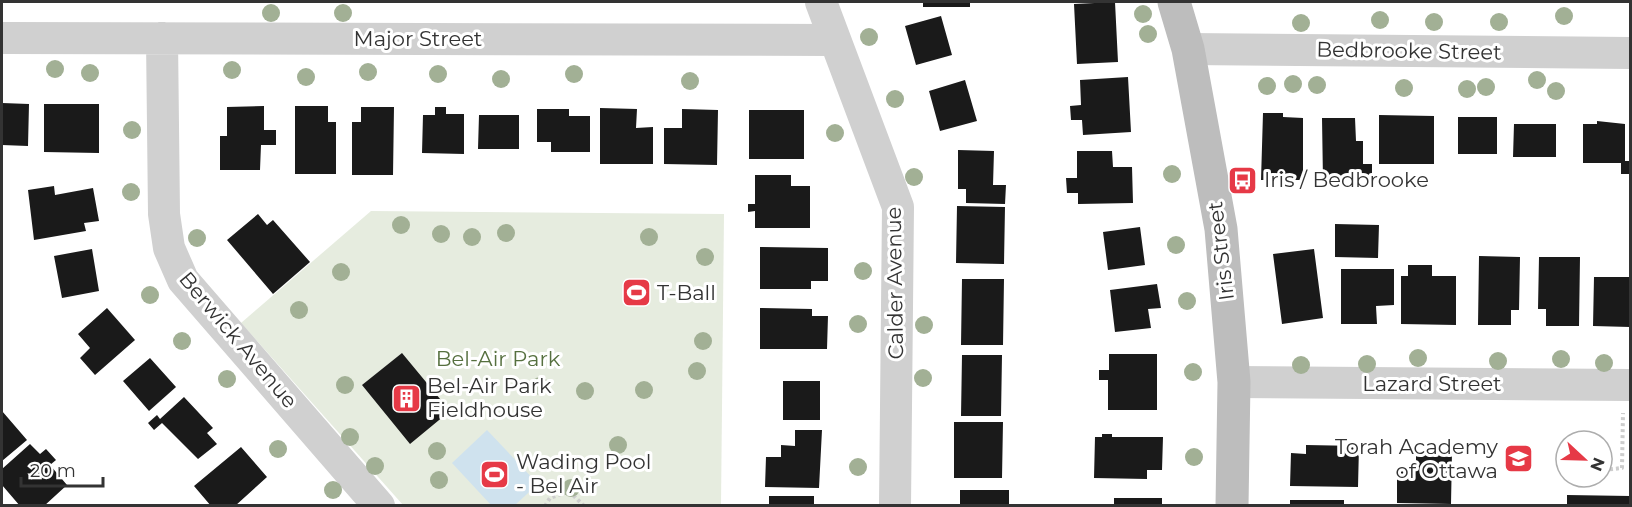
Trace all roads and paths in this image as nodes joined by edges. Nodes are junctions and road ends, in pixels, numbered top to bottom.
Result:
1 (821, 2) edge
2 (1174, 2) edge
3 (2, 38) edge
4 (162, 38) junction
5 (834, 40) junction
6 (1188, 49) junction
7 (1630, 53) edge
8 (1234, 382) junction
9 (1627, 385) edge
10 (1614, 469) edge
11 (379, 506) edge
12 (544, 506) edge
13 (584, 506) edge
14 (895, 506) edge
15 (1232, 506) edge

1 - 5 street, Calder Avenue
2 - 6 street, Iris Street
3 - 4 street, Major Street
4 - 5 street, Major Street
4 - 11 street, Berwick Avenue
5 - 14 street, Calder Avenue
6 - 7 street, Bedbrooke Street
6 - 8 street, Iris Street
8 - 9 street, Lazard Street
8 - 15 street, Iris Street
9 - 10 path
12 - 13 path

